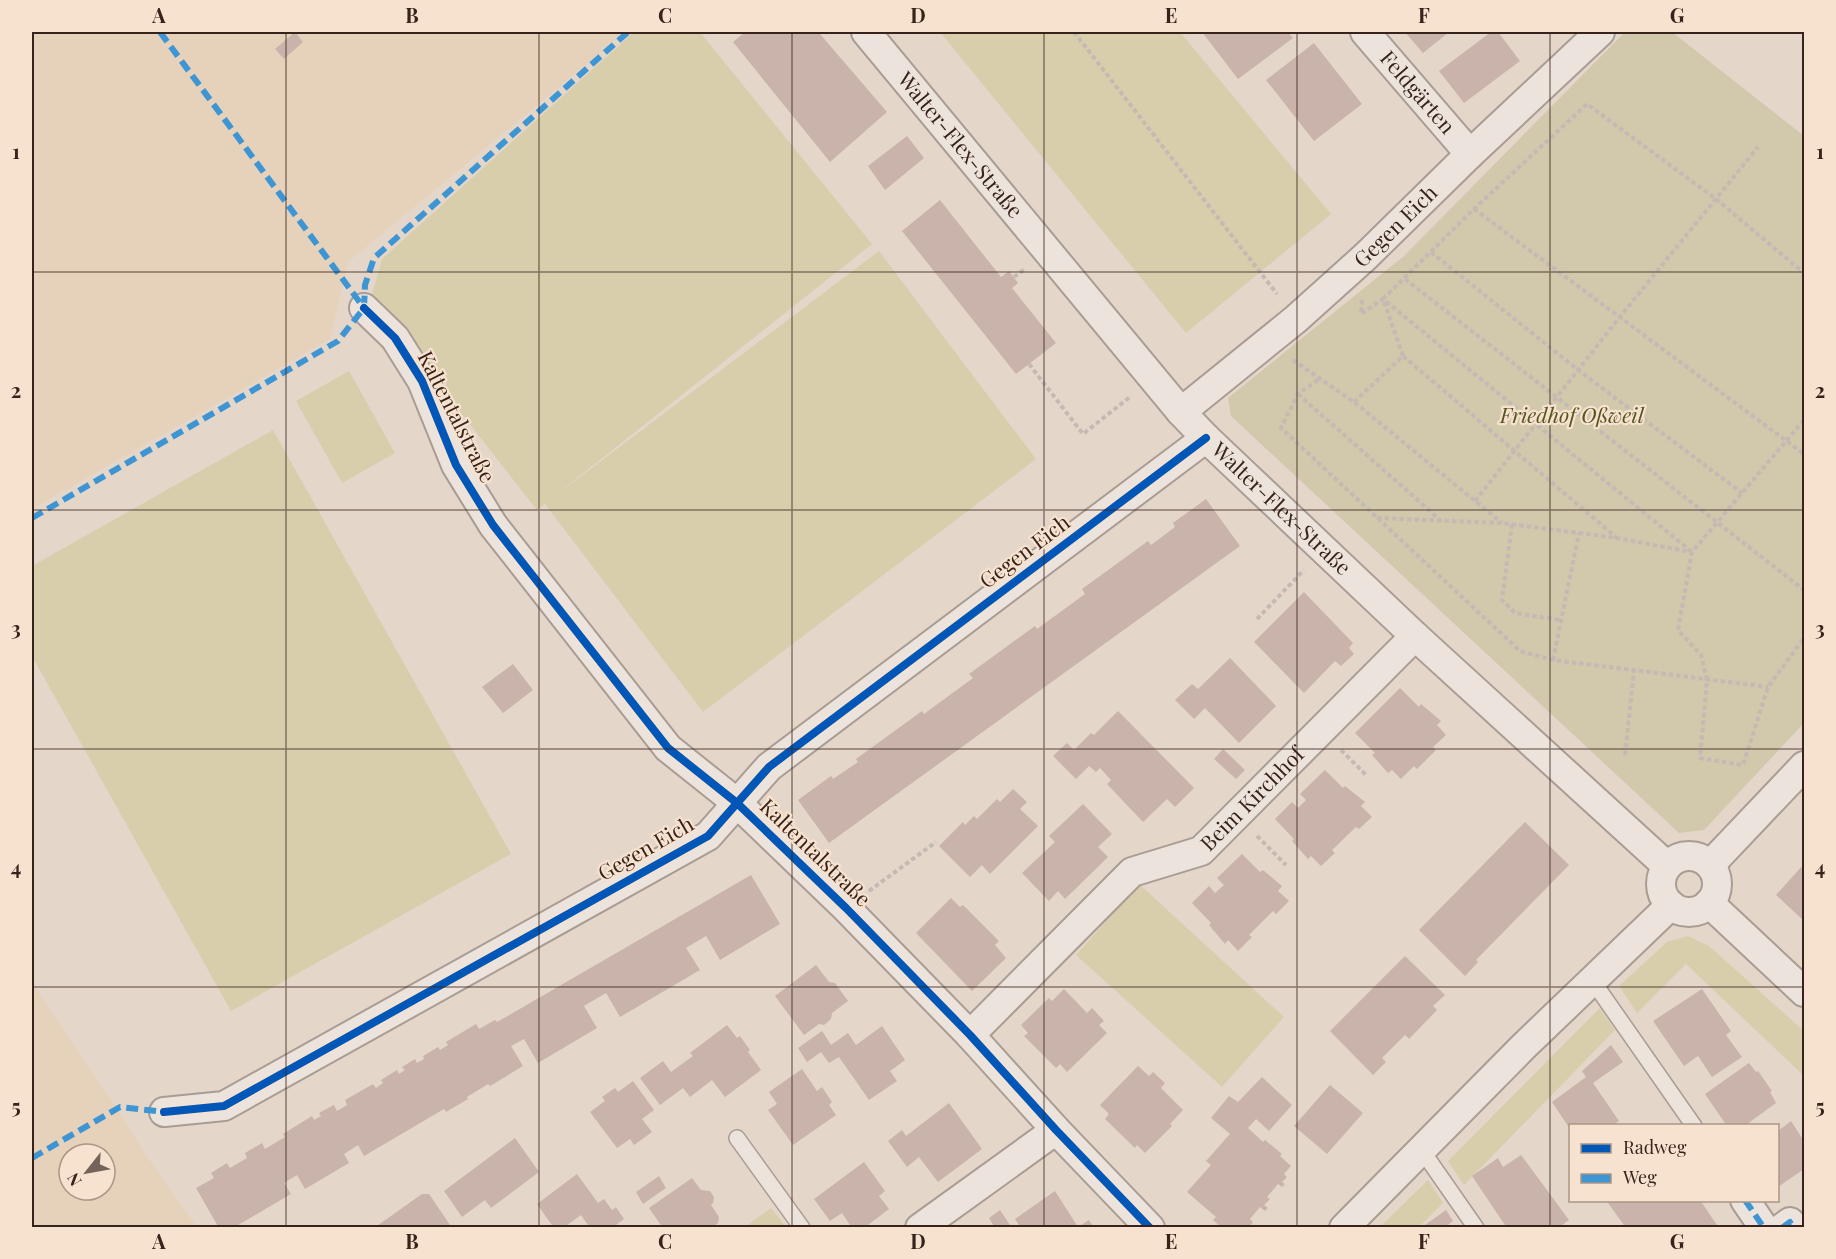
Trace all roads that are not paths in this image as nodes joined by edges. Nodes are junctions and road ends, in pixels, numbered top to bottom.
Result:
1 (866, 32) edge
2 (1365, 32) edge
3 (1600, 32) edge
4 (1470, 154) junction
5 (364, 308) dead end
6 (1182, 412) junction
7 (1206, 438) junction
8 (1416, 636) junction
9 (1804, 766) edge
10 (736, 803) junction
11 (1710, 865) junction
12 (1667, 866) junction
13 (1708, 903) junction
14 (1671, 905) junction
15 (1592, 980) junction
16 (1804, 992) edge
17 (970, 1035) junction
18 (164, 1112) dead end
19 (1693, 1124) edge
20 (1056, 1130) junction
21 (737, 1138) dead end
22 (1421, 1149) junction
23 (1747, 1202) edge
24 (802, 1227) edge
25 (920, 1227) edge
26 (1150, 1227) edge
27 (1344, 1227) edge
28 (1476, 1227) edge
29 (1764, 1227) edge
30 (1782, 1227) edge
31 (1793, 1227) edge

1 - 6 street, Walter-Flex-Straße
2 - 4 street, Feldgärten
3 - 4 street, Gegen Eich
4 - 6 street, Gegen Eich
5 - 10 street, Kaltentalstraße
6 - 7 street, Walter-Flex-Straße
7 - 8 street, Walter-Flex-Straße
7 - 10 street, Gegen Eich
8 - 12 street, Walter-Flex-Straße
8 - 17 street, Beim Kirchhof
9 - 11 street
10 - 17 street, Kaltentalstraße
10 - 18 street, Gegen Eich
11 - 12 street
11 - 13 street
12 - 14 street
13 - 14 street
13 - 16 street
14 - 15 street
15 - 19 lane
15 - 22 street
17 - 20 street, Kaltentalstraße
20 - 25 street
20 - 26 street, Kaltentalstraße
21 - 24 lane
22 - 27 street
22 - 28 lane
23 - 29 street
30 - 31 street

